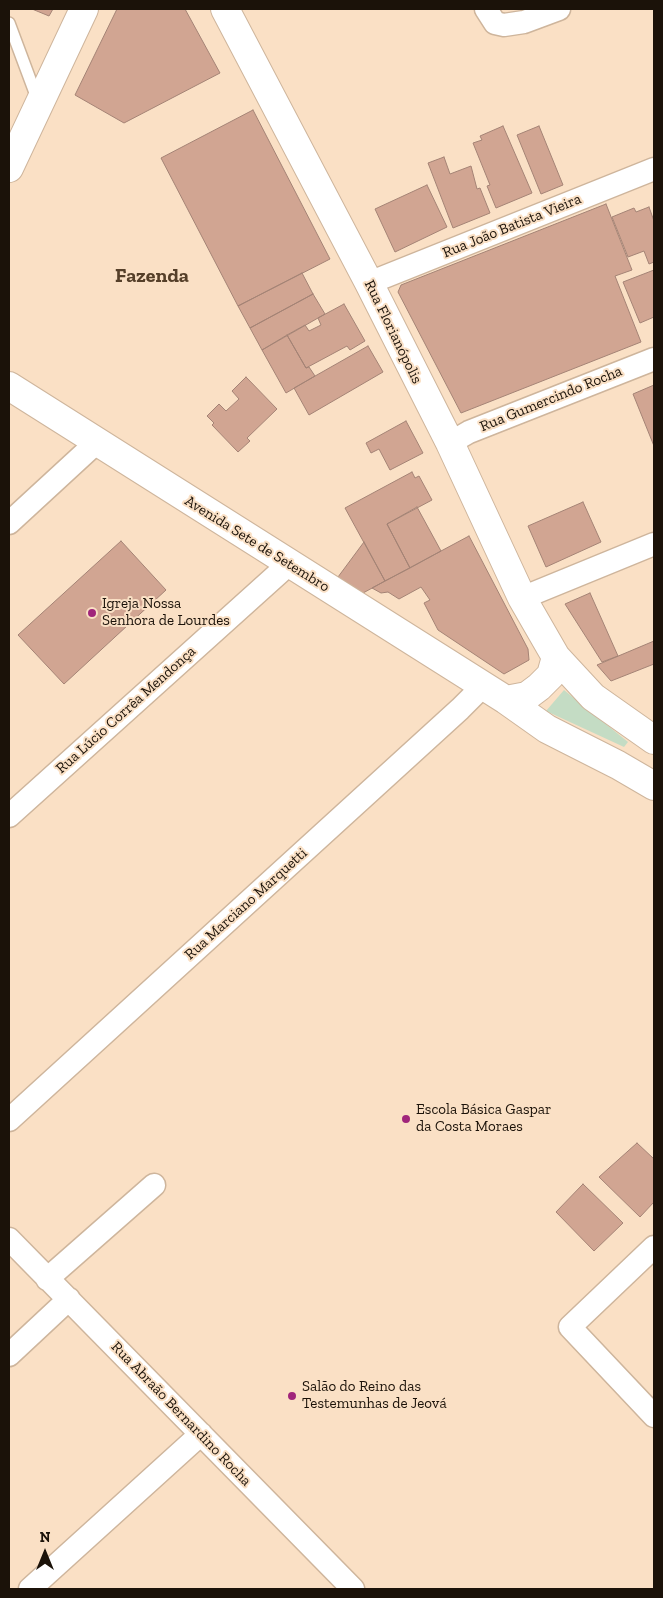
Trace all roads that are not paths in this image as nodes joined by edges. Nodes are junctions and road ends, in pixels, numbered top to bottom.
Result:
1 (84, 9) edge
2 (225, 9) edge
3 (486, 9) edge
4 (559, 9) edge
5 (9, 23) edge
6 (39, 104) junction
7 (9, 168) edge
8 (654, 169) edge
9 (369, 284) junction
10 (654, 358) edge
11 (9, 386) edge
12 (97, 442) junction
13 (450, 443) junction
14 (9, 523) edge
15 (654, 544) edge
16 (289, 564) junction
17 (522, 598) junction
18 (556, 657) junction
19 (483, 686) junction
20 (506, 700) junction
21 (654, 740) edge
22 (651, 780) edge
23 (9, 816) edge
24 (9, 1120) edge
25 (154, 1185) dead end
26 (9, 1239) edge
27 (654, 1247) edge
28 (48, 1279) junction
29 (68, 1300) junction
30 (9, 1355) edge
31 (654, 1416) edge
32 (201, 1434) junction
33 (346, 1587) edge
34 (30, 1589) edge

1 - 6 main road
2 - 9 main road, Rua Florianópolis
3 - 4 street
5 - 6 lane
6 - 7 main road
8 - 9 street, Rua João Batista Vieira
9 - 13 main road, Rua Florianópolis
10 - 13 street, Rua Gumercindo Rocha
11 - 12 main road, Avenida Sete de Setembro
12 - 14 street
12 - 16 main road, Avenida Sete de Setembro
13 - 17 main road, Rua Florianópolis
15 - 17 street
16 - 19 main road, Avenida Sete de Setembro
16 - 23 street, Rua Lúcio Corrêa Mendonça
17 - 18 main road, Rua Florianópolis
18 - 20 main road
18 - 21 main road, Rua Florianópolis
19 - 20 main road, Avenida Sete de Setembro
19 - 24 street, Rua Marciano Marquetti
20 - 22 main road, Avenida Sete de Setembro
25 - 28 street
26 - 28 street, Rua Abraão Bernardino Rocha
27 - 31 street
28 - 29 street, Rua Abraão Bernardino Rocha
29 - 30 street
29 - 32 street, Rua Abraão Bernardino Rocha
32 - 33 street, Rua Abraão Bernardino Rocha
32 - 34 street

